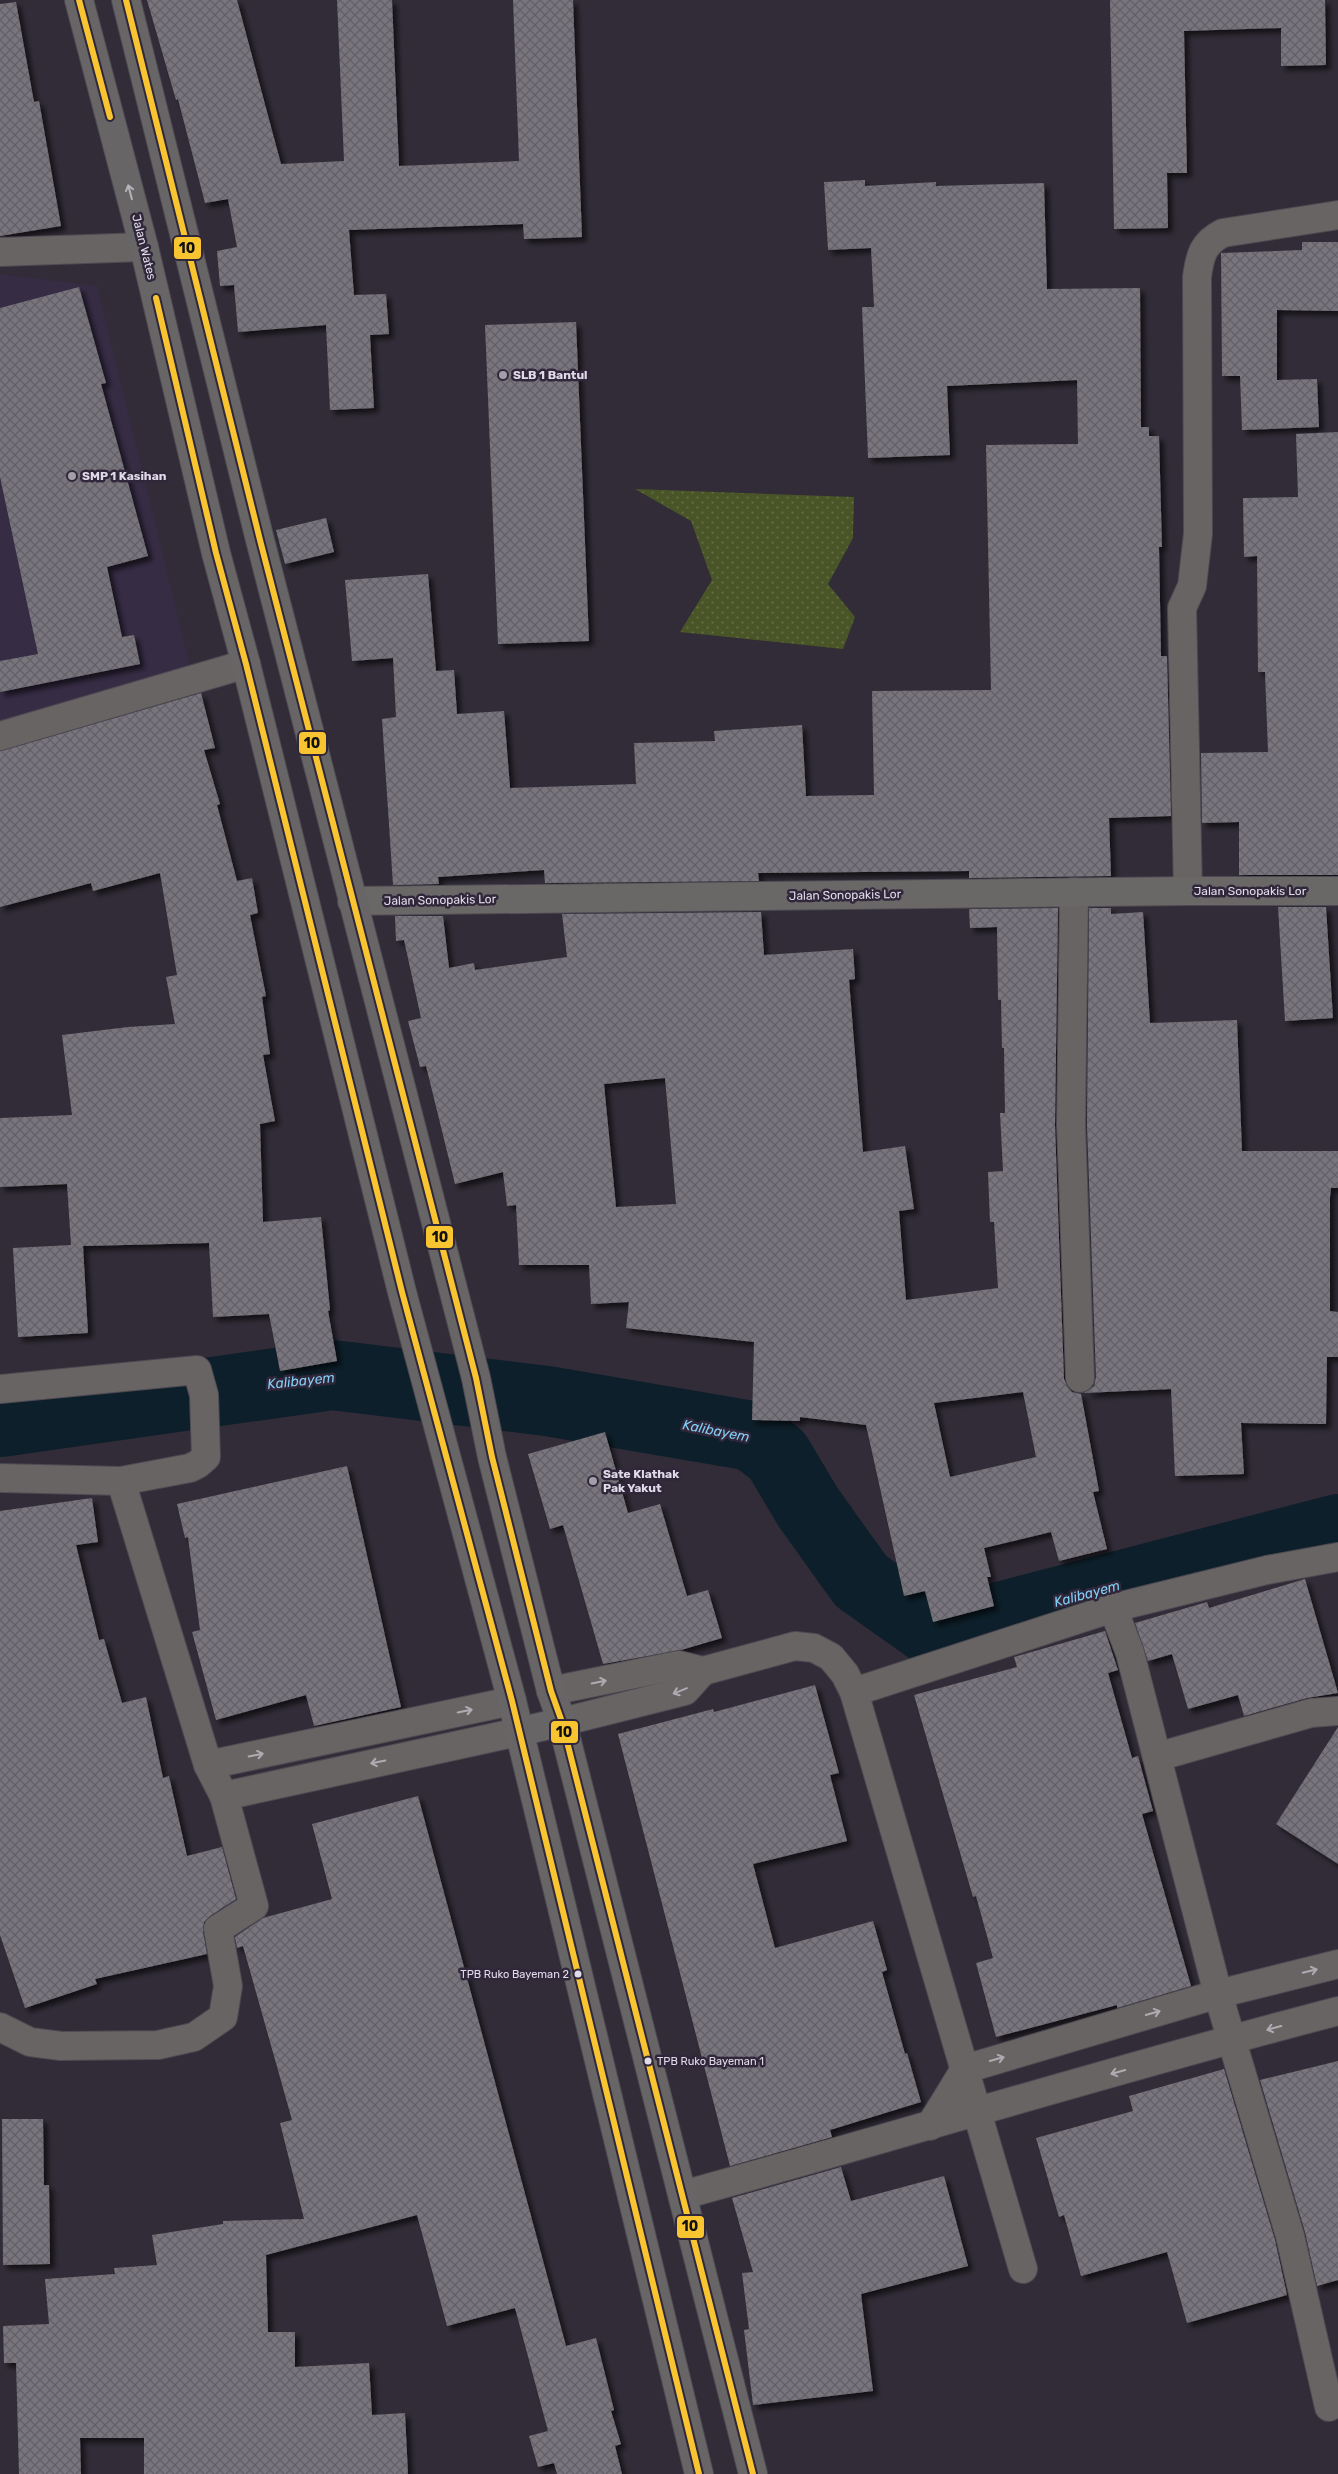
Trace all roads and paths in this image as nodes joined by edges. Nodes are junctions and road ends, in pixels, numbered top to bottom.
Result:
1 (79, 0) edge
2 (126, 0) edge
3 (1338, 215) edge
4 (144, 248) junction
5 (0, 252) edge
6 (246, 664) junction
7 (0, 736) edge
8 (1188, 891) junction
9 (1338, 891) edge
10 (1074, 892) junction
11 (352, 901) junction
12 (1080, 1378) dead end
13 (0, 1389) edge
14 (0, 1478) edge
15 (121, 1481) junction
16 (1338, 1557) edge
17 (1113, 1608) junction
18 (703, 1671) junction
19 (551, 1691) junction
20 (854, 1692) junction
21 (512, 1701) junction
22 (1338, 1711) edge
23 (562, 1722) junction
24 (518, 1732) junction
25 (1157, 1757) junction
26 (208, 1765) junction
27 (224, 1796) junction
28 (1338, 1964) edge
29 (1218, 1994) junction
30 (1338, 2011) edge
31 (0, 2027) edge
32 (1231, 2039) junction
33 (964, 2069) junction
34 (978, 2112) junction
35 (930, 2126) junction
36 (683, 2195) junction
37 (1023, 2269) dead end
38 (1329, 2407) dead end
39 (699, 2474) edge
40 (753, 2474) edge

4 -> 1 main road, Jalan Wates
2 - 11 main road
3 - 8 street
4 - 5 street
4 - 6 main road, Jalan Wates
6 - 7 street
6 - 21 main road, Jalan Wates
8 - 9 street, Jalan Sonopakis Lor
8 - 10 street, Jalan Sonopakis Lor
10 - 11 street, Jalan Sonopakis Lor
10 - 12 street
11 - 19 main road
13 - 15 street
14 - 15 street
15 - 26 street
16 - 17 street
17 - 20 street
17 - 25 street
19 -> 18 street
18 - 20 street
18 -> 23 street
19 - 21 main road
19 - 23 main road
20 - 33 street
21 - 24 main road, Jalan Wates
26 -> 21 street
22 - 25 street
23 - 24 main road
23 - 36 main road
24 -> 27 street
24 - 39 main road, Jalan Wates
25 - 29 street
26 - 27 street
27 - 31 street
29 -> 28 street
29 - 32 street
33 -> 29 street
30 -> 32 street
32 -> 34 street
32 - 38 street
33 - 34 street
33 - 35 street
34 - 35 street
34 - 37 street
35 - 36 street
36 - 40 main road

